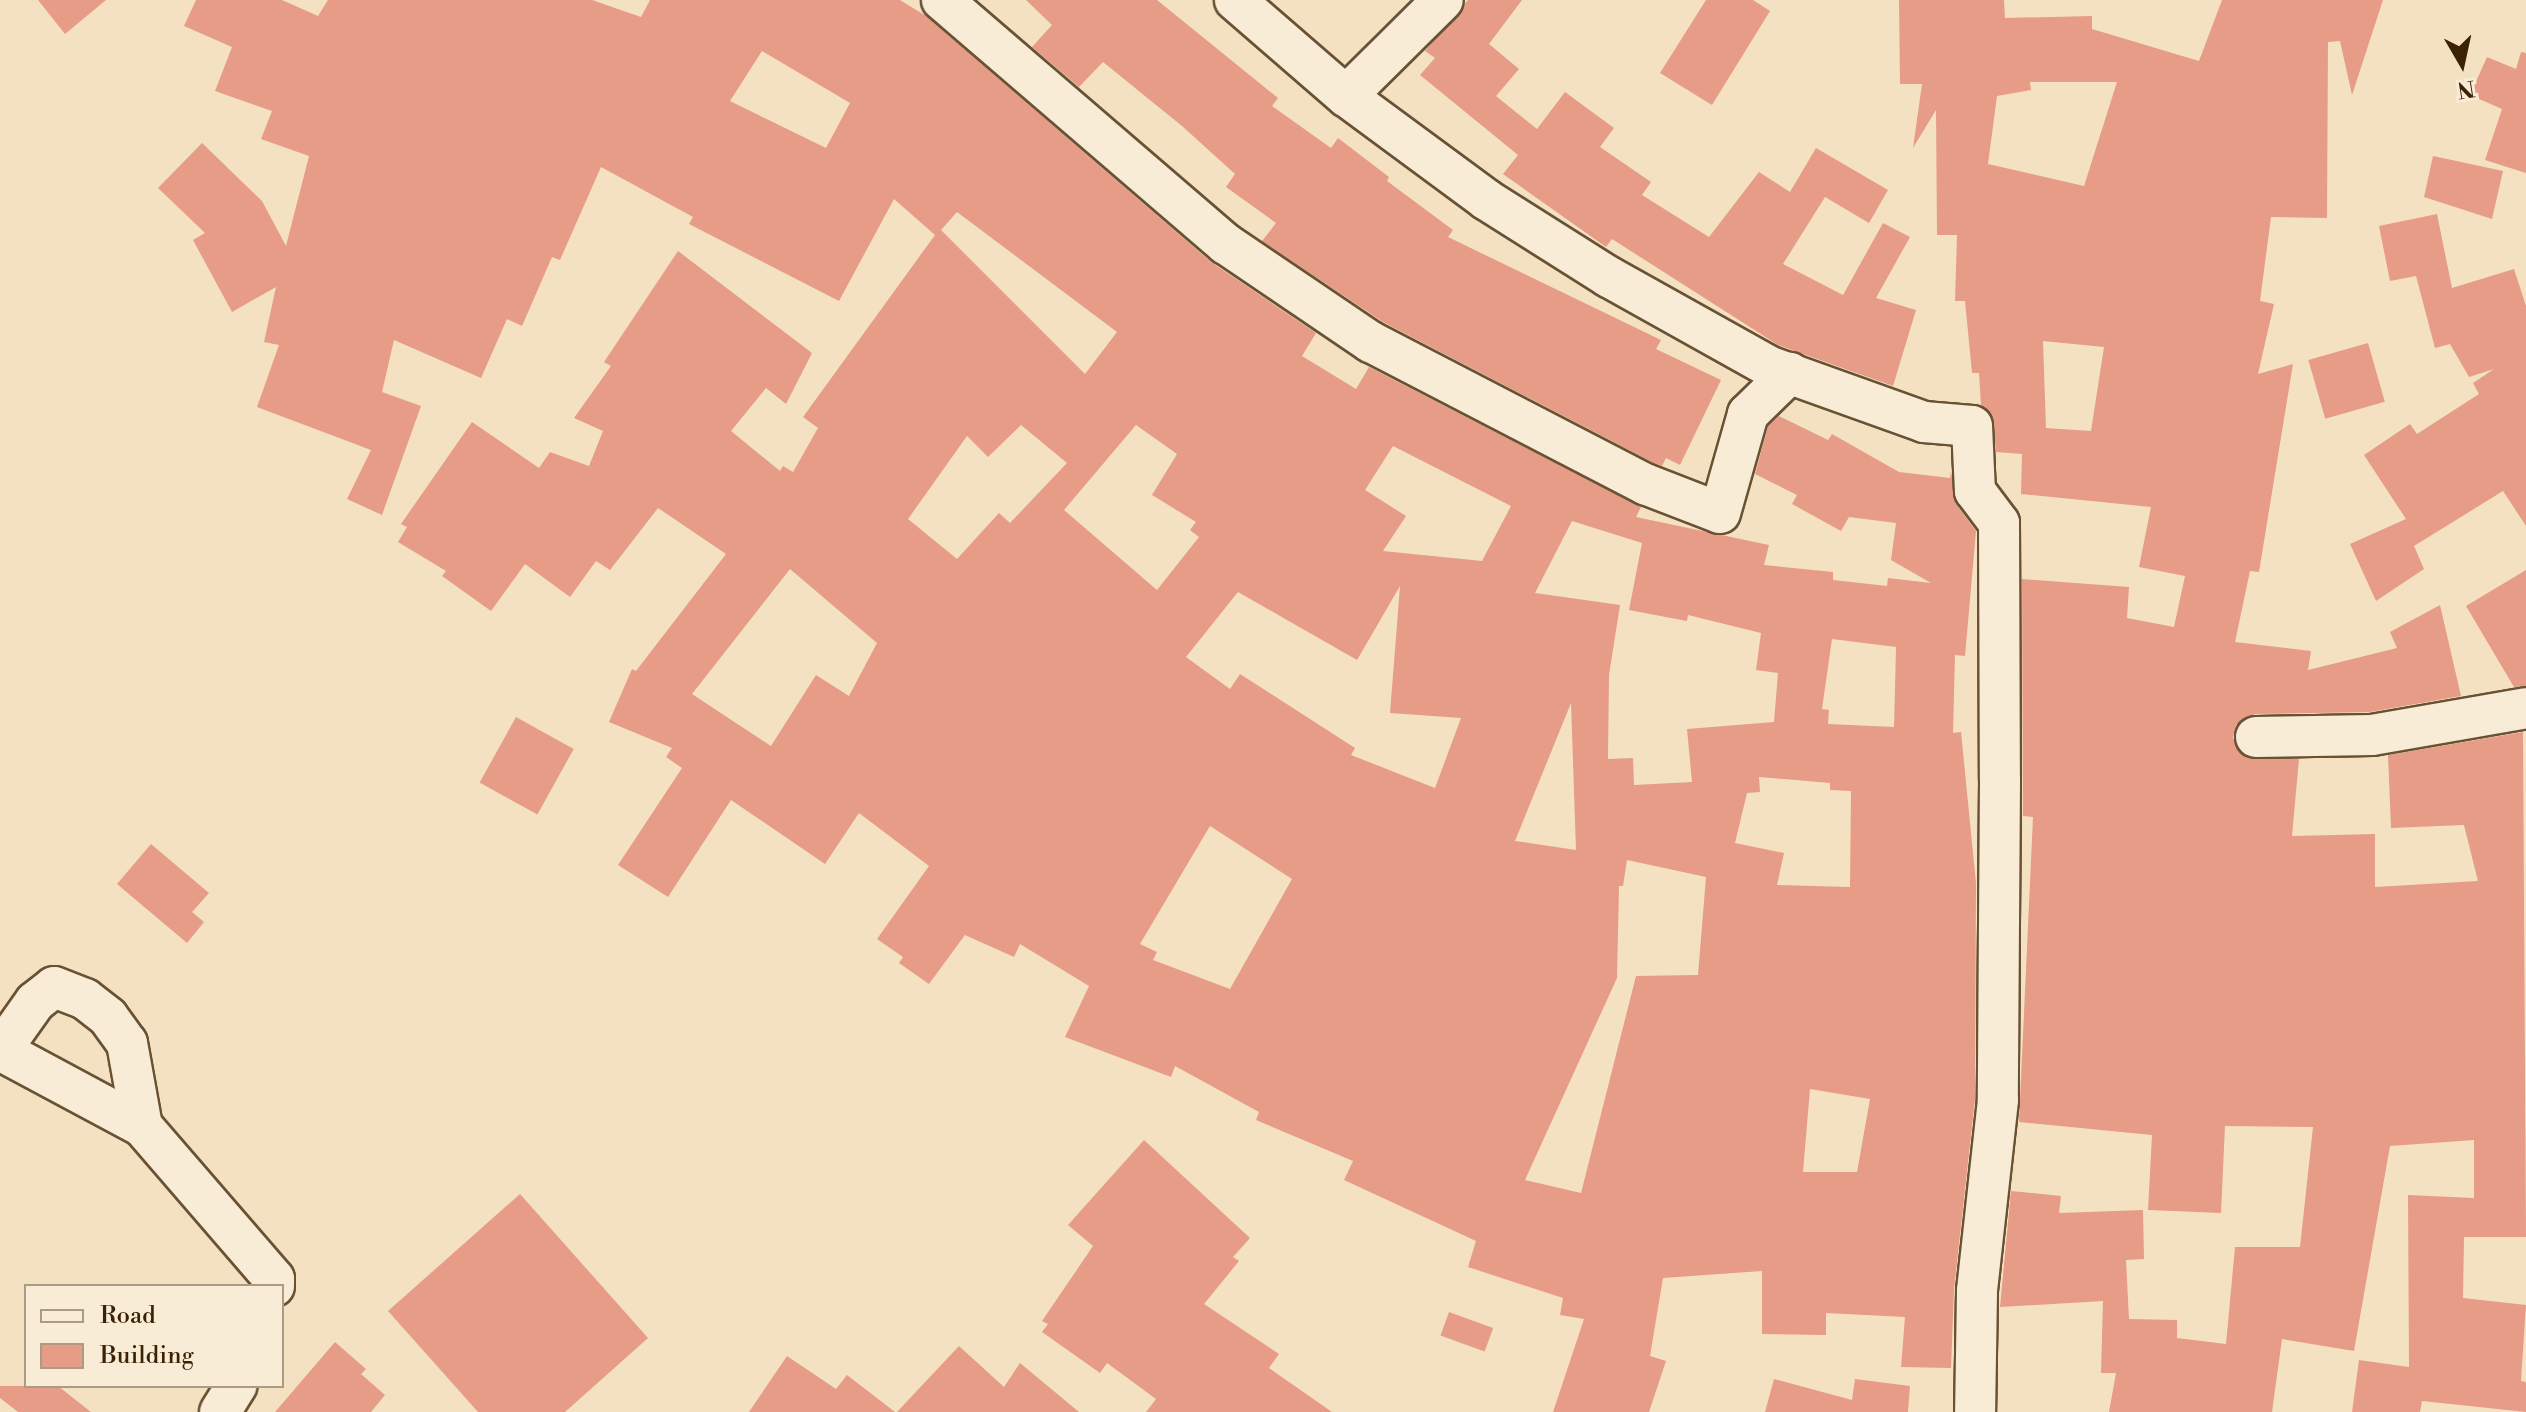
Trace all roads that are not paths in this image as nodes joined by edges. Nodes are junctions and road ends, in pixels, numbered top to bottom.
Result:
1 (942, 0) edge
2 (1235, 0) edge
3 (1443, 0) edge
4 (1346, 96) junction
5 (1790, 373) junction
6 (2526, 708) edge
7 (2256, 737) dead end
8 (1, 1050) edge
9 (142, 1126) junction
10 (274, 1284) edge
11 (235, 1388) edge
12 (220, 1412) edge
13 (1975, 1412) edge

1 - 5 street
2 - 4 street
3 - 4 street
4 - 5 street
5 - 13 street
6 - 7 street
8 - 9 street
8 - 9 street
9 - 10 street
11 - 12 street

